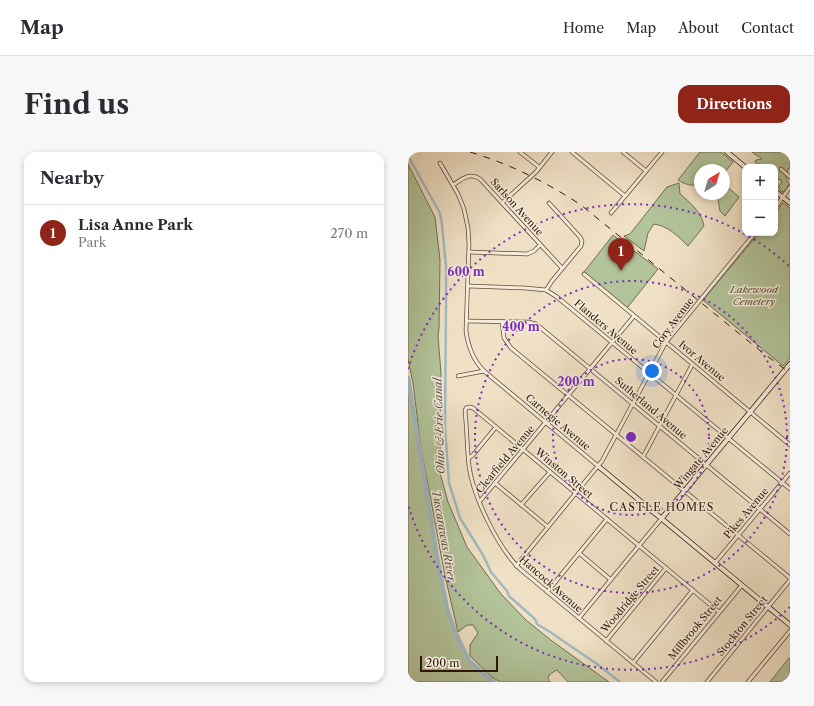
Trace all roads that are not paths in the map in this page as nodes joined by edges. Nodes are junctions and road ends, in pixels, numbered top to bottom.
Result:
1 (520, 152) edge
2 (552, 152) edge
3 (572, 152) edge
4 (623, 152) edge
5 (662, 152) edge
6 (727, 152) edge
7 (440, 163) dead end
8 (742, 164) edge
9 (540, 167) junction
10 (781, 169) dead end
11 (646, 171) junction
12 (790, 176) edge
13 (453, 185) junction
14 (790, 187) edge
15 (778, 194) edge
16 (626, 196) junction
17 (783, 198) junction
18 (502, 203) junction
19 (549, 203) dead end
20 (790, 203) edge
21 (778, 204) edge
22 (612, 213) dead end
23 (753, 236) edge
24 (540, 245) junction
25 (469, 252) junction
26 (562, 268) junction
27 (584, 274) dead end
28 (468, 286) junction
29 (546, 290) junction
30 (634, 316) junction
31 (467, 321) junction
32 (502, 322) junction
33 (612, 342) junction
34 (666, 342) junction
35 (692, 364) junction
36 (790, 364) edge
37 (590, 368) junction
38 (484, 371) junction
39 (649, 372) junction
40 (458, 376) dead end
41 (676, 394) junction
42 (568, 395) junction
43 (632, 403) junction
44 (473, 408) joint
45 (751, 412) junction
46 (545, 422) junction
47 (660, 426) junction
48 (496, 427) junction
49 (616, 435) junction
50 (728, 438) junction
51 (790, 445) edge
52 (523, 449) junction
53 (643, 457) junction
54 (469, 458) junction
55 (706, 465) junction
56 (598, 466) junction
57 (550, 472) junction
58 (790, 472) edge
59 (782, 482) junction
60 (494, 483) junction
61 (790, 489) edge
62 (684, 491) junction
63 (576, 494) junction
64 (480, 501) junction
65 (522, 505) junction
66 (760, 509) junction
67 (662, 518) junction
68 (607, 519) junction
69 (548, 527) junction
70 (790, 534) edge
71 (738, 535) junction
72 (639, 546) junction
73 (579, 553) junction
74 (715, 563) junction
75 (516, 566) junction
76 (666, 568) junction
77 (790, 579) edge
78 (611, 580) junction
79 (742, 585) junction
80 (693, 590) junction
81 (547, 592) junction
82 (768, 607) junction
83 (719, 612) junction
84 (579, 618) junction
85 (790, 625) edge
86 (790, 631) edge
87 (606, 641) junction
88 (633, 663) junction
89 (656, 682) edge
90 (662, 682) edge
91 (707, 682) edge
92 (748, 682) edge

1 - 9 street
2 - 9 street
3 - 16 street
4 - 11 street
5 - 11 street
6 - 8 street
7 - 13 street, Carnegie Avenue
9 - 18 street
10 - 12 street
11 - 16 street
13 - 18 street, Sarlson Avenue
13 - 25 street, Carnegie Avenue
14 - 17 street
15 - 17 street
16 - 22 street
17 - 20 street
17 - 21 street
18 - 24 street, Sarlson Avenue
19 - 26 street
23 - 34 street, Cory Avenue
24 - 25 street
24 - 26 street, Sarlson Avenue
25 - 28 street, Carnegie Avenue
26 - 29 street
27 - 30 street, Ivor Avenue
28 - 29 street, Flanders Avenue
28 - 31 street, Carnegie Avenue
29 - 33 street, Flanders Avenue
30 - 33 street, Clearfield Avenue
30 - 34 street, Ivor Avenue
31 - 32 street, Sutherland Avenue
31 - 38 street, Carnegie Avenue
32 - 37 street, Sutherland Avenue
32 - 42 street
33 - 37 street, Clearfield Avenue
33 - 39 street, Flanders Avenue
34 - 35 street, Ivor Avenue
34 - 39 street, Cory Avenue
35 - 41 street
35 - 45 street, Ivor Avenue
36 - 45 street, Wingate Avenue
37 - 42 street, Clearfield Avenue
37 - 43 street, Sutherland Avenue
38 - 40 street
38 - 46 street, Carnegie Avenue
39 - 41 street, Flanders Avenue
39 - 43 street, Cory Avenue
41 - 47 street
41 - 50 street, Flanders Avenue
42 - 46 street, Clearfield Avenue
42 - 49 street
43 - 47 street, Sutherland Avenue
43 - 49 street, Cory Avenue
44 - 48 street, Winston Street
44 - 54 street, Hancock Avenue
45 - 50 street, Wingate Avenue
45 - 51 street, Ivor Avenue
46 - 52 street, Clearfield Avenue
46 - 56 street, Carnegie Avenue
47 - 53 street
47 - 55 street, Sutherland Avenue
48 - 52 street, Winston Street
48 - 54 street
49 - 53 street
49 - 56 street, Cory Avenue
50 - 55 street, Wingate Avenue
50 - 59 street, Flanders Avenue
52 - 57 street, Winston Street
52 - 60 street, Clearfield Avenue
53 - 62 street
54 - 64 street, Hancock Avenue
55 - 62 street, Wingate Avenue
55 - 66 street, Sutherland Avenue
56 - 63 street, Cory Avenue
56 - 67 street, Carnegie Avenue
57 - 63 street, Winston Street
57 - 65 street
58 - 59 street, Pikes Avenue
59 - 61 street, Flanders Avenue
59 - 66 street, Pikes Avenue
60 - 64 street, Clearfield Avenue
60 - 65 street
62 - 67 street, Wingate Avenue
62 - 71 street
63 - 68 street, Winston Street
63 - 69 street, Cory Avenue
64 - 75 street, Hancock Avenue
65 - 69 street
66 - 70 street, Sutherland Avenue
66 - 71 street, Pikes Avenue
67 - 72 street, Wingate Avenue
67 - 74 street, Carnegie Avenue
68 - 72 street, Winston Street
68 - 73 street
69 - 75 street, Cory Avenue
71 - 74 street, Pikes Avenue
71 - 77 street
72 - 76 street, Winston Street
72 - 78 street, Wingate Avenue
73 - 78 street
73 - 81 street
74 - 79 street, Carnegie Avenue
75 - 81 street, Hancock Avenue
76 - 80 street, Winston Street
76 - 87 street, Woodridge Street
77 - 82 street, Stockton Street
78 - 84 street, Wingate Avenue
79 - 82 street, Carnegie Avenue
79 - 83 street, Millbrook Street
80 - 83 street, Winston Street
80 - 88 street
81 - 84 street, Hancock Avenue
82 - 85 street, Carnegie Avenue
82 - 91 street, Stockton Street
83 - 90 street, Millbrook Street
84 - 87 street, Hancock Avenue
86 - 92 street
87 - 88 street, Hancock Avenue
88 - 89 street, Hancock Avenue

